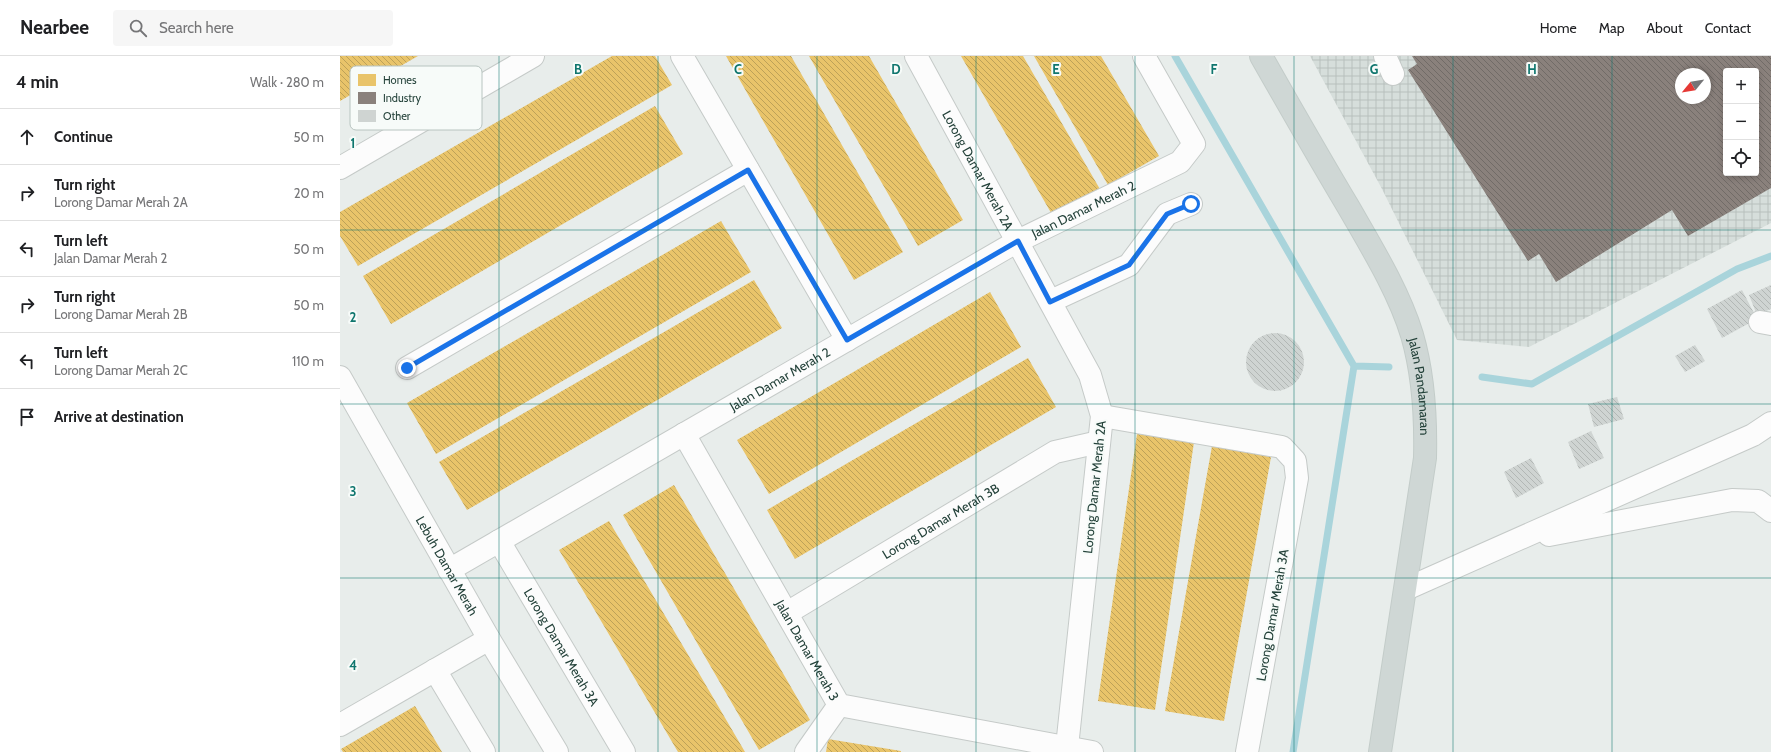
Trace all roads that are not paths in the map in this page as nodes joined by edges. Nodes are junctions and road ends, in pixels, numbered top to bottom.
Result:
1 (682, 56) edge
2 (916, 56) edge
3 (1144, 56) edge
4 (1261, 56) edge
5 (531, 57) edge
6 (482, 85) edge
7 (405, 130) edge
8 (340, 168) edge
9 (748, 170) junction
10 (1191, 204) dead end
11 (1018, 241) junction
12 (1050, 302) junction
13 (847, 340) junction
14 (407, 368) dead end
15 (340, 377) edge
16 (1102, 416) junction
17 (1771, 423) edge
18 (684, 434) junction
19 (1099, 442) junction
20 (1771, 511) edge
21 (499, 541) junction
22 (1511, 542) junction
23 (449, 570) junction
24 (1406, 589) junction
25 (787, 613) junction
26 (489, 639) junction
27 (435, 670) junction
28 (839, 705) junction
29 (340, 724) edge
30 (1023, 746) edge
31 (1067, 748) junction
32 (484, 752) edge
33 (556, 752) edge
34 (624, 752) edge
35 (806, 752) edge
36 (1092, 752) edge
37 (1247, 752) edge
38 (1380, 752) edge

1 - 9 street
2 - 11 street, Lorong Damar Merah 2A
3 - 11 street, Jalan Damar Merah 2
4 - 24 main road, Jalan Pandamaran
5 - 6 street
7 - 8 street
9 - 13 street
9 - 14 street
10 - 12 street
11 - 12 street, Lorong Damar Merah 2A
11 - 13 street, Jalan Damar Merah 2
12 - 16 street, Lorong Damar Merah 2A
13 - 18 street, Jalan Damar Merah 2
15 - 23 street, Lebuh Damar Merah
16 - 19 street, Lorong Damar Merah 2A
16 - 37 street, Lorong Damar Merah 3A
17 - 22 street
18 - 21 street, Jalan Damar Merah 2
18 - 25 street, Jalan Damar Merah 3
19 - 25 street, Lorong Damar Merah 3B
19 - 31 street, Lorong Damar Merah 2A
20 - 22 street
21 - 23 street, Jalan Damar Merah 2
21 - 34 street, Lorong Damar Merah 3A
22 - 24 street
23 - 26 street, Lebuh Damar Merah
24 - 38 main road, Jalan Pandamaran
25 - 28 street, Jalan Damar Merah 3
26 - 27 street
26 - 33 street, Lebuh Damar Merah
27 - 29 street
27 - 32 street
28 - 30 street, Jalan Damar Merah 3
28 - 35 street
30 - 31 street, Jalan Damar Merah 3
31 - 36 street, Jalan Damar Merah 3

